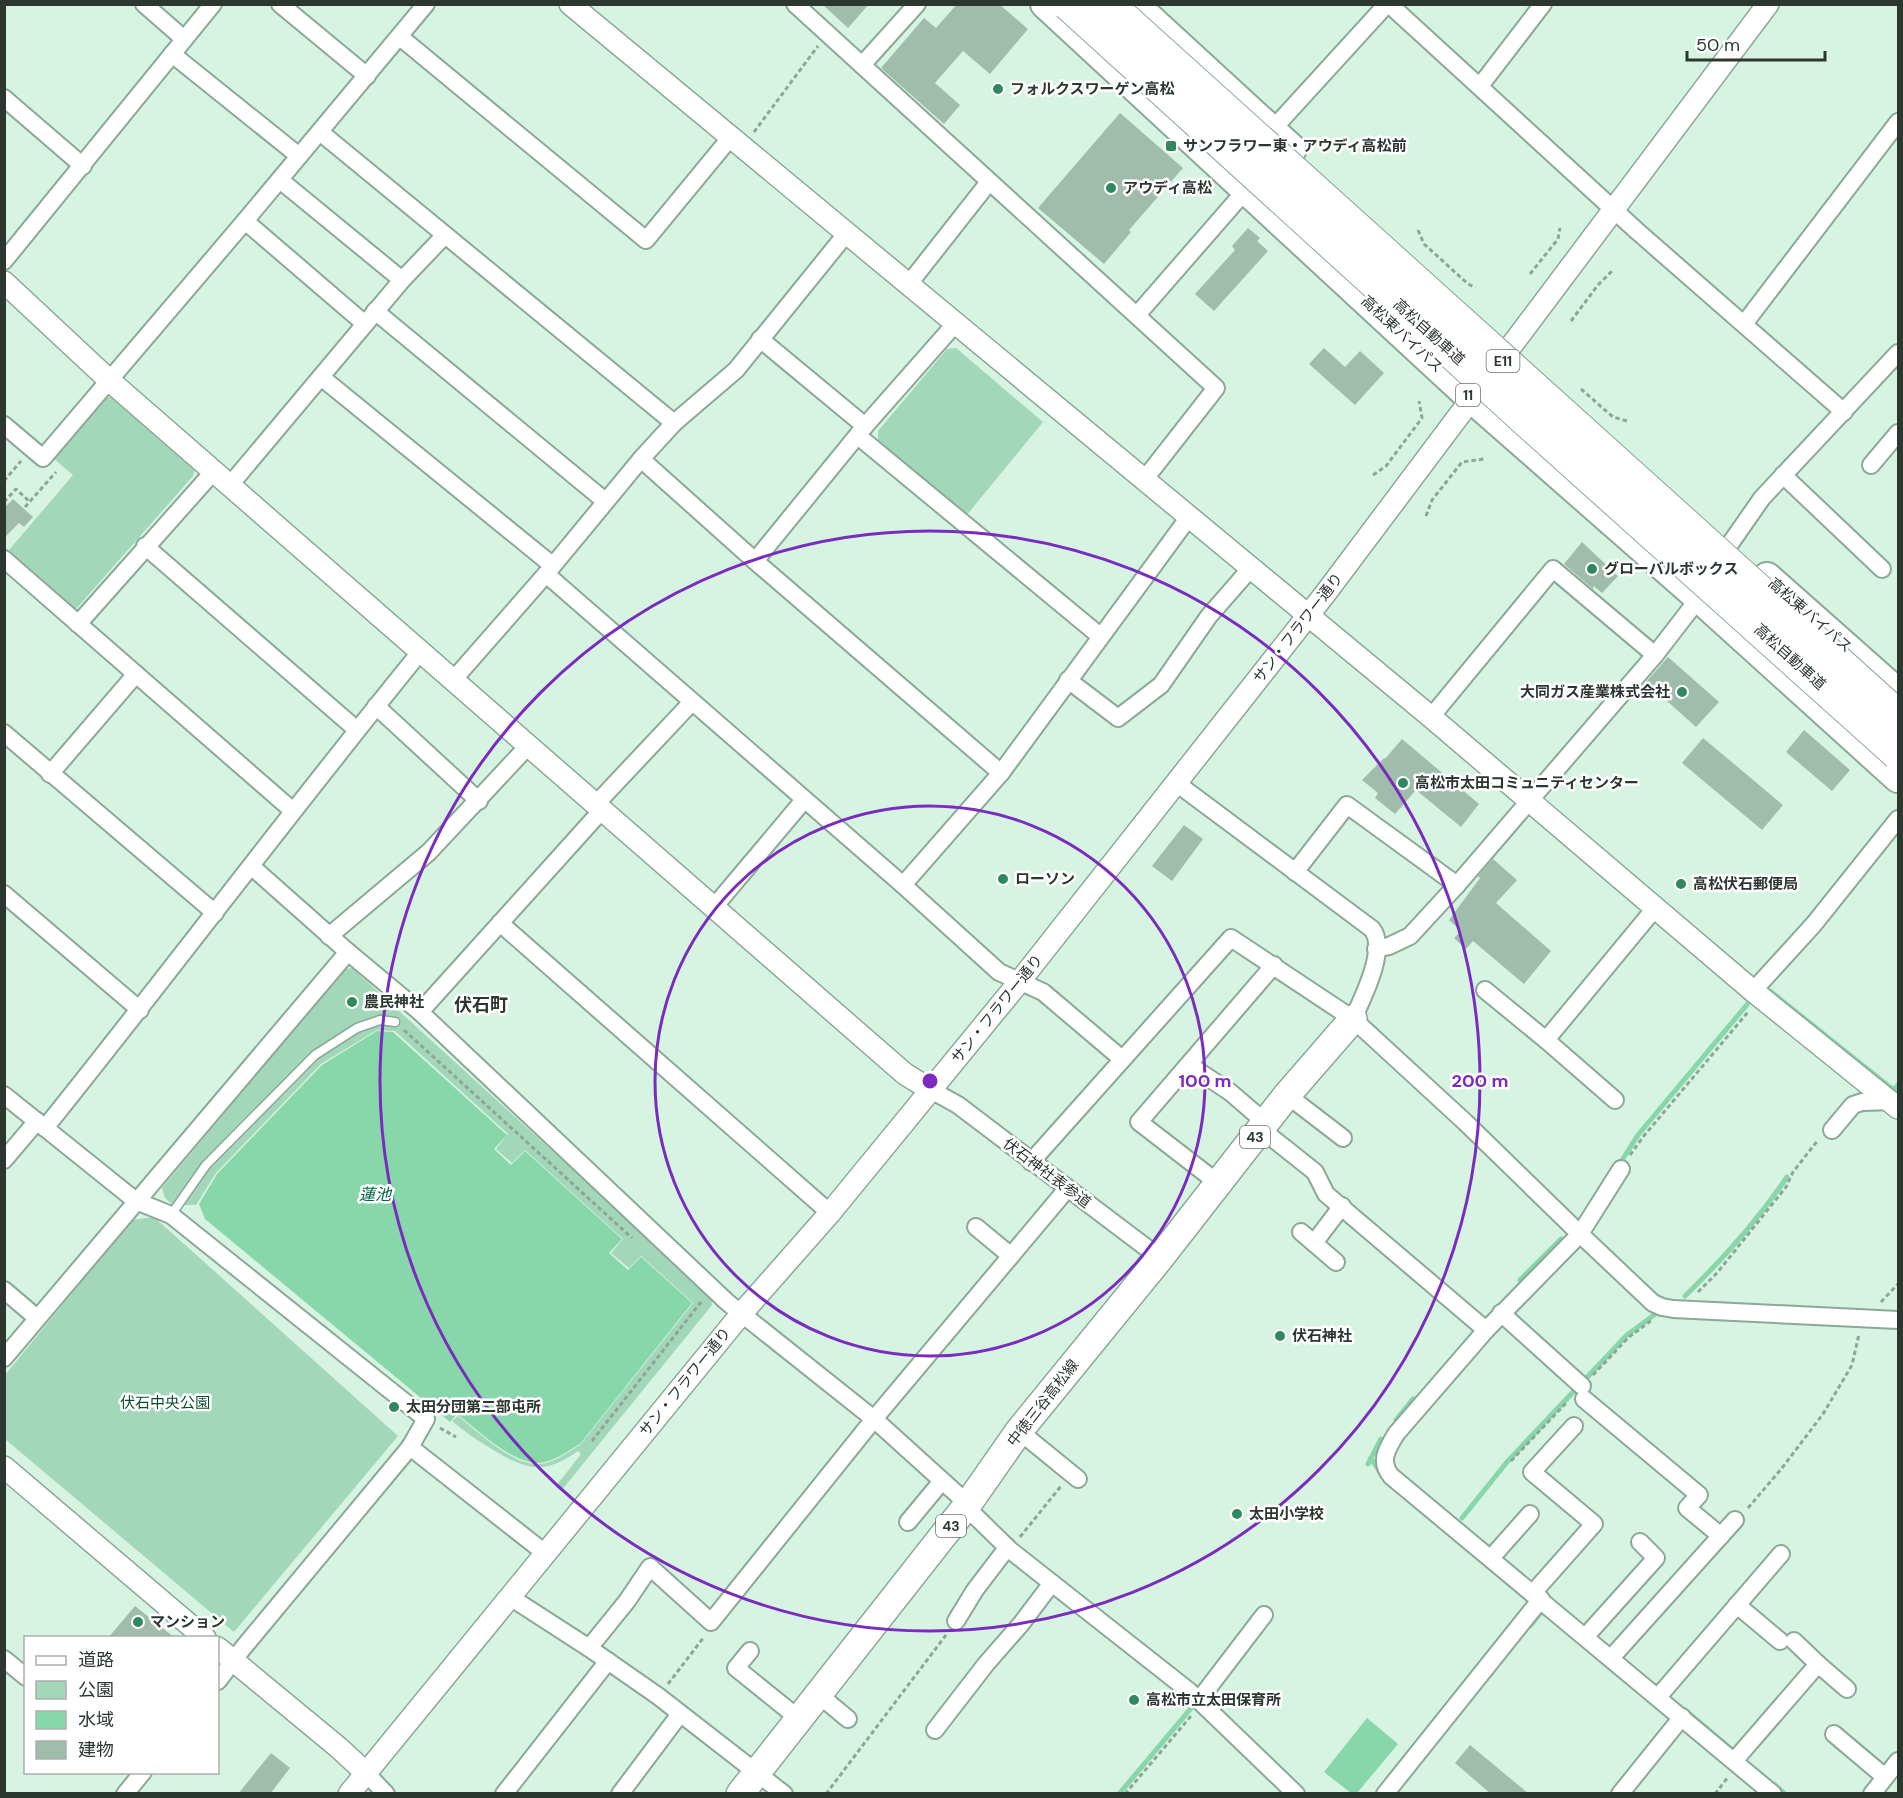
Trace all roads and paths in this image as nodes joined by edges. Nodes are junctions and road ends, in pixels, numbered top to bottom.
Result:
1 (144, 4) edge
2 (213, 4) edge
3 (280, 4) edge
4 (426, 4) edge
5 (570, 4) edge
6 (795, 4) edge
7 (917, 4) edge
8 (1045, 4) edge
9 (1068, 4) edge
10 (1108, 4) edge
11 (1388, 4) edge
12 (1543, 4) edge
13 (1768, 4) edge
14 (1135, 5) edge
15 (828, 33) junction
16 (400, 37) junction
17 (184, 39) junction
18 (172, 54) junction
19 (862, 65) junction
20 (367, 76) junction
21 (1480, 86) junction
22 (4, 98) edge
23 (1899, 122) edge
24 (1272, 130) junction
25 (320, 132) junction
26 (736, 143) junction
27 (298, 156) junction
28 (83, 166) junction
29 (280, 180) junction
30 (989, 182) junction
31 (1245, 191) junction
32 (1615, 211) junction
33 (245, 221) junction
34 (1560, 228) dead end
35 (1418, 230) dead end
36 (846, 234) junction
37 (445, 235) junction
38 (4, 261) edge
39 (1613, 270) dead end
40 (1530, 274) dead end
41 (402, 280) junction
42 (4, 282) edge
43 (908, 285) junction
44 (1475, 288) dead end
45 (1137, 315) junction
46 (370, 318) junction
47 (1570, 321) dead end
48 (955, 324) junction
49 (1744, 324) junction
50 (760, 339) junction
51 (1510, 347) junction
52 (1899, 353) edge
53 (321, 377) junction
54 (110, 381) junction
55 (1581, 388) dead end
56 (1471, 398) junction
57 (1419, 400) dead end
58 (1844, 412) junction
59 (1627, 421) dead end
60 (674, 423) junction
61 (4, 425) edge
62 (862, 431) junction
63 (1899, 434) edge
64 (37, 453) junction
65 (640, 459) junction
66 (1484, 459) dead end
67 (1871, 465) dead end
68 (214, 471) junction
69 (1373, 475) dead end
70 (1783, 475) junction
71 (1144, 480) junction
72 (4, 481) edge
73 (230, 485) junction
74 (605, 501) junction
75 (4, 502) edge
76 (30, 502) junction
77 (25, 507) dead end
78 (1426, 516) dead end
79 (1189, 517) junction
80 (1730, 544) junction
81 (145, 546) junction
82 (4, 560) edge
83 (755, 561) junction
84 (1251, 568) junction
85 (549, 569) junction
86 (1882, 569) dead end
87 (1699, 598) junction
88 (1308, 616) junction
89 (78, 624) junction
90 (1100, 636) junction
91 (421, 651) junction
92 (1655, 655) junction
93 (136, 674) junction
94 (454, 679) junction
95 (1068, 680) junction
96 (1899, 693) edge
97 (692, 702) junction
98 (376, 706) junction
99 (1899, 716) edge
100 (1431, 717) junction
101 (357, 730) junction
102 (4, 733) edge
103 (530, 745) junction
104 (1899, 754) edge
105 (1001, 773) junction
106 (51, 774) junction
107 (1899, 778) edge
108 (1175, 782) junction
109 (804, 800) junction
110 (1530, 800) junction
111 (479, 801) junction
112 (599, 807) junction
113 (293, 811) junction
114 (1899, 819) edge
115 (251, 866) junction
116 (1295, 872) junction
117 (903, 885) junction
118 (1457, 885) junction
119 (4, 894) edge
120 (1656, 907) junction
121 (714, 908) junction
122 (215, 913) junction
123 (500, 923) junction
124 (329, 936) junction
125 (1376, 949) junction
126 (348, 952) junction
127 (1274, 965) junction
128 (1020, 981) junction
129 (1485, 990) dead end
130 (1757, 994) junction
131 (140, 1010) junction
132 (420, 1012) junction
133 (1353, 1019) junction
134 (395, 1022) dead end
135 (409, 1035) dead end
136 (1546, 1040) junction
137 (1122, 1059) junction
138 (1189, 1065) junction
139 (932, 1090) junction
140 (4, 1095) edge
141 (1287, 1095) junction
142 (1615, 1100) dead end
143 (1896, 1103) edge
144 (41, 1124) junction
145 (1263, 1126) junction
146 (1832, 1130) joint
147 (1343, 1138) dead end
148 (4, 1160) edge
149 (1031, 1162) junction
150 (1621, 1169) joint
151 (1218, 1184) junction
152 (1067, 1189) junction
153 (136, 1201) junction
154 (1342, 1206) junction
155 (830, 1214) junction
156 (171, 1215) junction
157 (976, 1227) dead end
158 (1580, 1234) junction
159 (633, 1239) dead end
160 (1011, 1256) junction
161 (1160, 1258) junction
162 (1336, 1262) dead end
163 (1899, 1284) edge
164 (4, 1290) edge
165 (693, 1294) dead end
166 (702, 1302) junction
167 (706, 1306) dead end
168 (1678, 1308) junction
169 (742, 1313) junction
170 (1501, 1313) junction
171 (37, 1318) junction
172 (1866, 1318) junction
173 (1899, 1320) edge
174 (1486, 1330) junction
175 (4, 1358) edge
176 (874, 1419) junction
177 (1574, 1425) dead end
178 (1019, 1431) junction
179 (592, 1441) dead end
180 (410, 1447) junction
181 (4, 1467) edge
182 (1074, 1476) joint
183 (942, 1480) junction
184 (967, 1506) junction
185 (1530, 1514) dead end
186 (1735, 1520) joint
187 (908, 1522) dead end
188 (1721, 1536) junction
189 (1640, 1542) dead end
190 (1009, 1549) junction
191 (545, 1553) junction
192 (1781, 1554) dead end
193 (1491, 1558) junction
194 (1052, 1583) junction
195 (1537, 1596) junction
196 (510, 1597) junction
197 (1737, 1605) junction
198 (1264, 1615) dead end
199 (711, 1622) junction
200 (956, 1622) joint
201 (203, 1636) edge
202 (1586, 1636) junction
203 (589, 1648) junction
204 (750, 1651) dead end
205 (225, 1655) edge
206 (1611, 1658) junction
207 (4, 1659) edge
208 (608, 1661) junction
209 (1818, 1664) junction
210 (24, 1675) edge
211 (219, 1677) edge
212 (1847, 1689) dead end
213 (818, 1694) junction
214 (657, 1696) junction
215 (1658, 1697) junction
216 (1201, 1702) junction
217 (680, 1714) junction
218 (1682, 1717) junction
219 (798, 1718) junction
220 (849, 1719) dead end
221 (935, 1730) dead end
222 (1834, 1734) dead end
223 (1734, 1761) junction
224 (1899, 1761) edge
225 (757, 1772) junction
226 (366, 1773) junction
227 (140, 1774) edge
228 (1885, 1777) junction
229 (1285, 1790) edge
230 (126, 1794) edge
231 (349, 1794) edge
232 (386, 1794) edge
233 (504, 1794) edge
234 (620, 1794) edge
235 (741, 1794) edge
236 (784, 1794) edge
237 (826, 1794) edge
238 (1125, 1794) edge
239 (1385, 1794) edge
240 (1620, 1794) edge
241 (1773, 1794) edge
242 (1872, 1794) edge

1 - 17 street
2 - 17 street
3 - 20 street
4 - 16 street
5 - 26 street
6 - 15 street
7 - 19 street
8 - 31 highway, 高松東バイパス / 11
9 - 104 highway, 高松自動車道 / E11, bridge
10 - 99 highway, 高松自動車道 / E11, bridge
11 - 21 street
11 - 24 street
12 - 21 street
13 - 32 street, サン・フラワー通り
14 - 24 highway, 高松東バイパス
15 - 19 street
15 - 26 path
16 - 20 street
16 - 26 street
17 - 18 street
18 - 27 street
18 - 28 street
19 - 30 street
20 - 25 street
21 - 32 street
22 - 28 street
23 - 49 street
24 - 51 highway, 高松東バイパス
25 - 27 street
25 - 37 street
26 - 36 street
27 - 29 street
28 - 38 street
29 - 33 street
29 - 41 street
30 - 43 street
30 - 45 street
31 - 45 street
31 - 56 highway, 高松東バイパス / 11
32 - 49 street
32 - 51 street, サン・フラワー通り
33 - 46 street
33 - 54 street
34 - 40 path
35 - 44 path
36 - 43 street
36 - 50 street
37 - 41 street
37 - 60 street
39 - 47 path
41 - 46 street
42 - 54 street
43 - 48 street
45 - 71 street
46 - 53 street
46 - 74 street
48 - 62 street
48 - 71 street
49 - 58 street
50 - 60 street
50 - 62 street
51 - 56 street, サン・フラワー通り
51 - 80 highway, 高松東バイパス
52 - 58 street
53 - 73 street
53 - 85 street
54 - 64 street
54 - 68 street
55 - 59 path
56 - 87 highway, 高松東バイパス / 11
56 - 88 street, サン・フラワー通り
57 - 69 path
58 - 70 street
60 - 65 street
61 - 64 street
62 - 83 street
62 - 90 street
63 - 67 street
64 - 72 path
64 - 76 path
65 - 74 street
65 - 83 street
66 - 78 path
68 - 73 street
68 - 81 street
70 - 80 street
70 - 86 street
71 - 79 street
73 - 91 street
74 - 85 street
75 - 76 path
76 - 77 path
79 - 84 street
79 - 90 street
80 - 96 highway, 高松東バイパス
81 - 89 street
81 - 101 street
82 - 89 street
83 - 105 street
84 - 88 street
84 - 95 street
85 - 94 street
85 - 97 street
87 - 92 street
87 - 107 highway, 高松東バイパス / 11
88 - 100 street
88 - 108 street, サン・フラワー通り
89 - 93 street
90 - 95 street
91 - 94 street
91 - 98 street
92 - 100 street
92 - 110 street
93 - 106 street
93 - 113 street
94 - 103 street
95 - 105 street
97 - 109 street
97 - 112 street
98 - 101 street
98 - 111 street
100 - 110 street
101 - 113 street
102 - 106 street
103 - 111 street
103 - 112 street
105 - 117 street
106 - 122 street
108 - 116 street
108 - 128 street, サン・フラワー通り
109 - 117 street
109 - 121 street
110 - 118 street
110 - 120 street
111 - 124 street
112 - 121 street
112 - 123 street
113 - 115 street
114 - 130 street
115 - 122 street
115 - 124 street
116 - 118 street
116 - 125 street
117 - 128 street
118 - 125 street
119 - 131 street
120 - 130 street
120 - 136 street
121 - 139 street
122 - 131 street
123 - 132 street
123 - 155 street
124 - 126 street
125 - 133 street
126 - 132 street
126 - 153 street
127 - 133 street
127 - 137 street
127 - 138 street
128 - 137 street
128 - 139 street, サン・フラワー通り
129 - 136 street
130 - 143 street
130 - 150 path
131 - 144 street
132 - 169 street
133 - 141 main road, 中徳三谷高松線 / 43
133 - 158 street
134 - 156 lane
135 - 159 path
136 - 142 street
137 - 149 street
138 - 145 street
138 - 151 street
139 - 149 street, 伏石神社表参道
139 - 155 street, サン・フラワー通り
140 - 144 street
141 - 145 main road, 中徳三谷高松線 / 43
141 - 147 street
143 - 146 street
144 - 148 street
144 - 153 street
145 - 151 main road, 中徳三谷高松線 / 43
145 - 154 street
146 - 168 path
149 - 152 street, 伏石神社表参道
150 - 158 street
151 - 161 main road, 中徳三谷高松線 / 43
152 - 160 street
152 - 161 street, 伏石神社表参道
153 - 156 street
153 - 171 street
154 - 162 street
154 - 174 street
155 - 169 street, サン・フラワー通り
156 - 180 street
157 - 160 street
158 - 168 street
158 - 170 street
160 - 176 street
161 - 178 main road, 中徳三谷高松線 / 43
163 - 172 path
164 - 171 street
165 - 166 path
166 - 167 path
166 - 179 path
168 - 172 street
169 - 176 street
169 - 191 street, サン・フラワー通り
170 - 174 street
170 - 188 street
171 - 175 street
172 - 173 street
172 - 186 path
174 - 193 street
176 - 183 street
176 - 199 street
177 - 195 street
178 - 182 street
178 - 184 main road, 中徳三谷高松線 / 43
180 - 191 street
180 - 205 street
181 - 201 street
182 - 190 path
183 - 184 street
183 - 187 street
184 - 190 street
184 - 213 main road, 中徳三谷高松線 / 43
185 - 193 street
186 - 188 street
188 - 206 street
189 - 202 street
190 - 194 street
190 - 200 street
191 - 196 street, サン・フラワー通り
192 - 197 street
193 - 195 street
194 - 216 street
194 - 221 street
195 - 202 street
195 - 239 street
196 - 203 street
196 - 226 street, サン・フラワー通り
197 - 209 street
197 - 215 street
198 - 216 street
199 - 203 street
199 - 214 path
200 - 237 path
202 - 206 street
203 - 208 street
204 - 219 street
205 - 211 street
205 - 226 street
206 - 215 street
207 - 210 street
208 - 214 street
208 - 233 street
209 - 212 street
209 - 223 street
213 - 219 main road, 中徳三谷高松線 / 43
213 - 220 street
214 - 217 street
215 - 218 street
216 - 229 street
216 - 238 path
217 - 225 street
217 - 234 street
218 - 223 street
218 - 240 street
219 - 225 main road, 中徳三谷高松線 / 43
222 - 228 street
223 - 241 street
224 - 228 street
225 - 235 main road, 中徳三谷高松線 / 43
225 - 236 street
226 - 231 street, サン・フラワー通り
226 - 232 street
227 - 230 street
228 - 242 street

